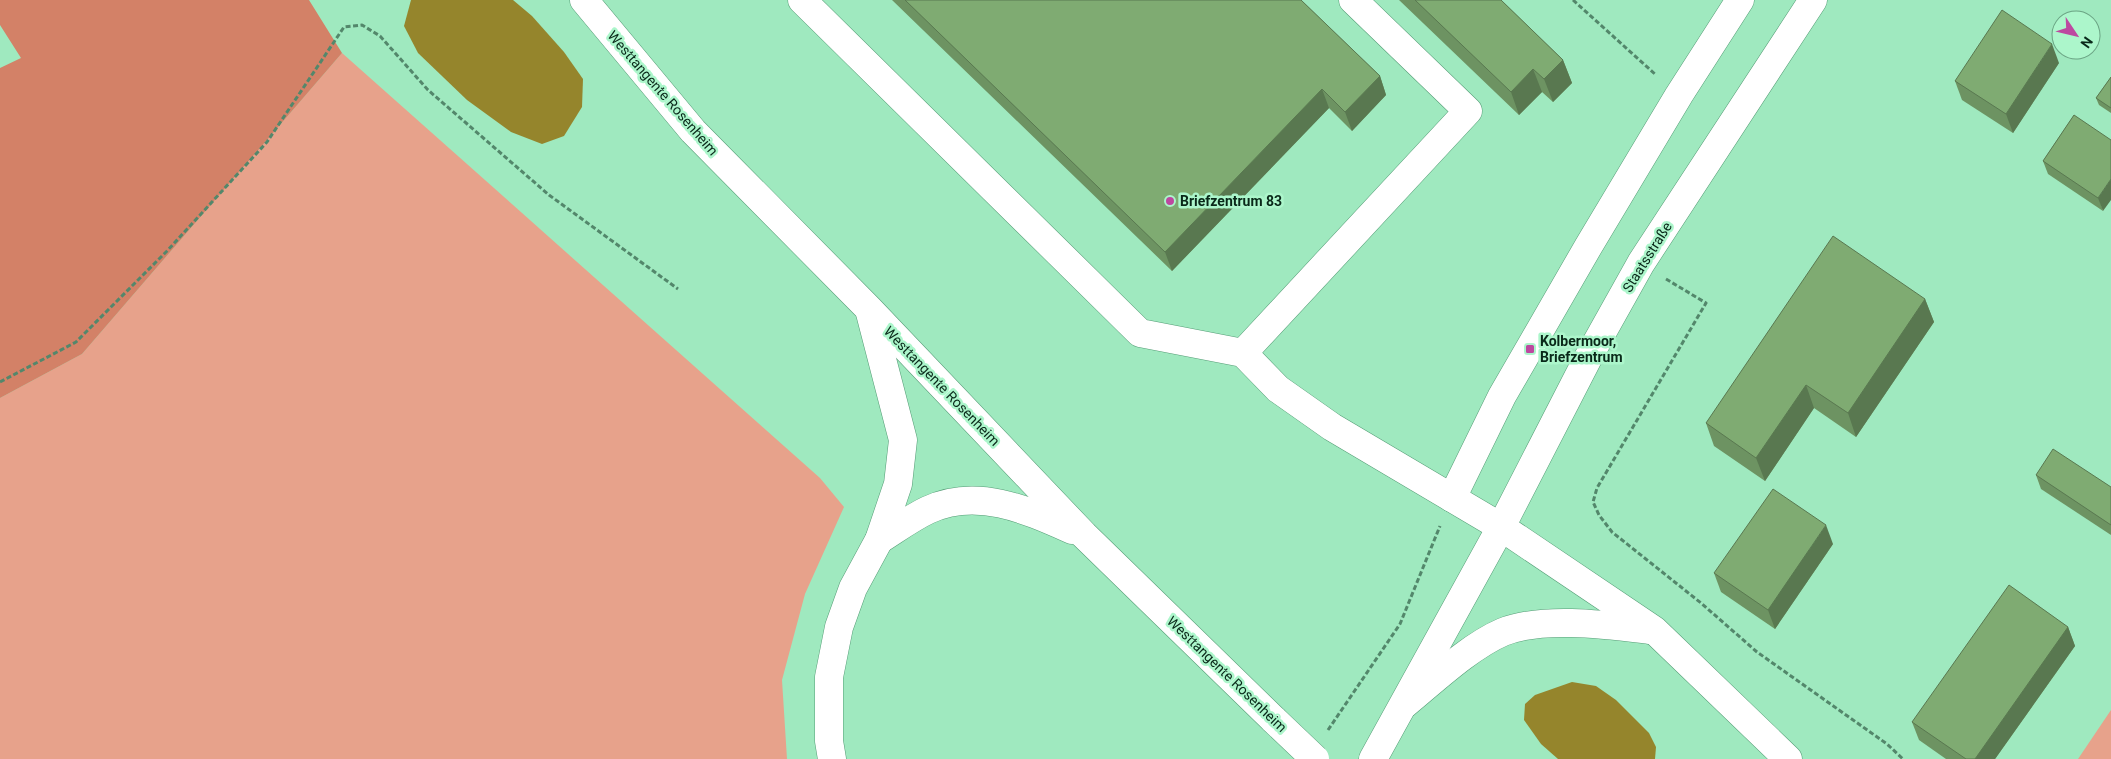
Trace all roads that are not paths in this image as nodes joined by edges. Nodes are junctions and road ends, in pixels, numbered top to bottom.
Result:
1 (584, 0) edge
2 (802, 0) edge
3 (1353, 0) edge
4 (1740, 0) edge
5 (1813, 0) edge
6 (868, 309) junction
7 (1243, 353) junction
8 (1452, 498) junction
9 (1501, 527) junction
10 (1084, 535) junction
11 (879, 540) junction
12 (1654, 630) junction
13 (1405, 704) junction
14 (1319, 748) edge
15 (832, 759) edge
16 (1373, 759) edge
17 (1788, 759) edge

1 - 6 main road, Westtangente Rosenheim
2 - 7 main road
3 - 7 main road
4 - 8 main road
5 - 9 main road, Staatsstraße
6 - 10 main road, Westtangente Rosenheim
6 - 11 main road
7 - 8 main road
8 - 9 main road
9 - 12 main road
9 - 13 main road, Staatsstraße
10 - 11 main road
10 - 14 main road, Westtangente Rosenheim, bridge
11 - 15 main road
12 - 13 main road
12 - 17 main road
13 - 16 main road, Staatsstraße

